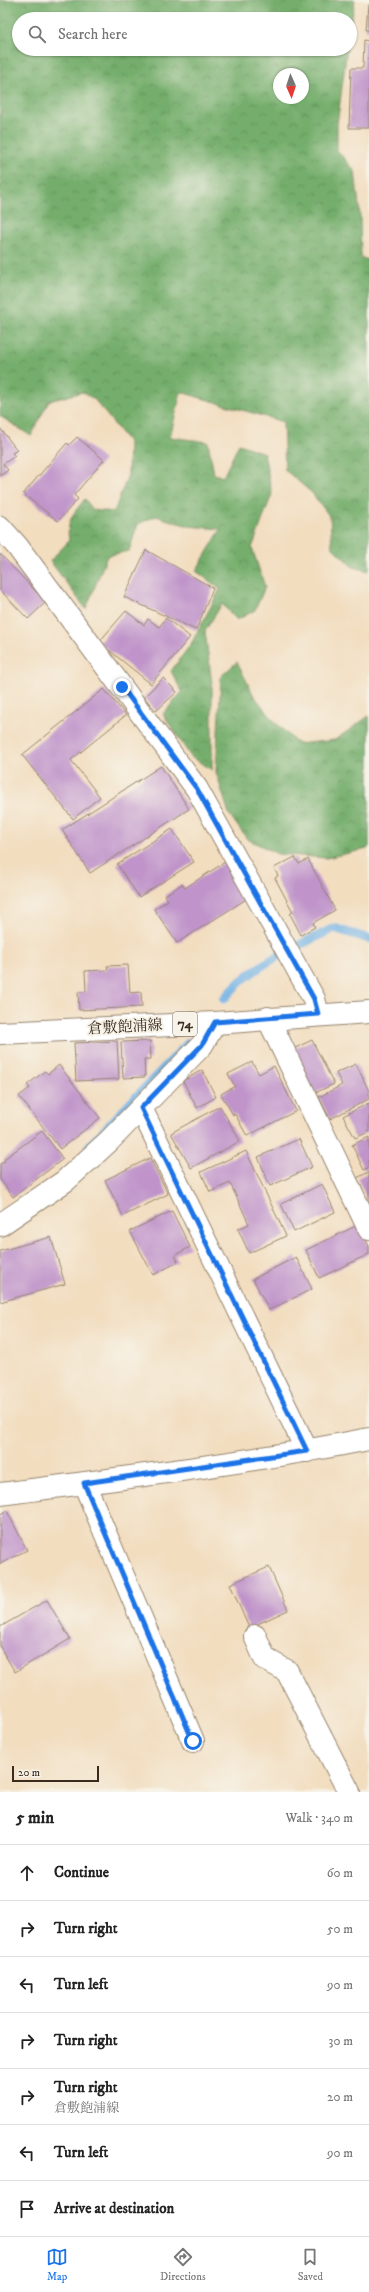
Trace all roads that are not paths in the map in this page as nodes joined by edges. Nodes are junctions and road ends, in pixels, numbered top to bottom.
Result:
1 (0, 527) edge
2 (369, 1012) edge
3 (318, 1014) junction
4 (268, 1018) junction
5 (215, 1022) junction
6 (0, 1033) edge
7 (141, 1108) junction
8 (0, 1225) edge
9 (369, 1229) edge
10 (369, 1440) edge
11 (307, 1451) junction
12 (84, 1483) junction
13 (0, 1494) edge
14 (255, 1636) dead end
15 (193, 1741) dead end
16 (349, 1792) edge

1 - 3 street
2 - 3 street, 倉敷飽浦線 / 74
3 - 4 street, 倉敷飽浦線 / 74
4 - 5 street, 倉敷飽浦線 / 74
4 - 9 street
5 - 6 street, 倉敷飽浦線 / 74
5 - 7 street
7 - 8 street
7 - 11 street
10 - 11 street
11 - 12 street
12 - 13 street
12 - 15 street
14 - 16 street

